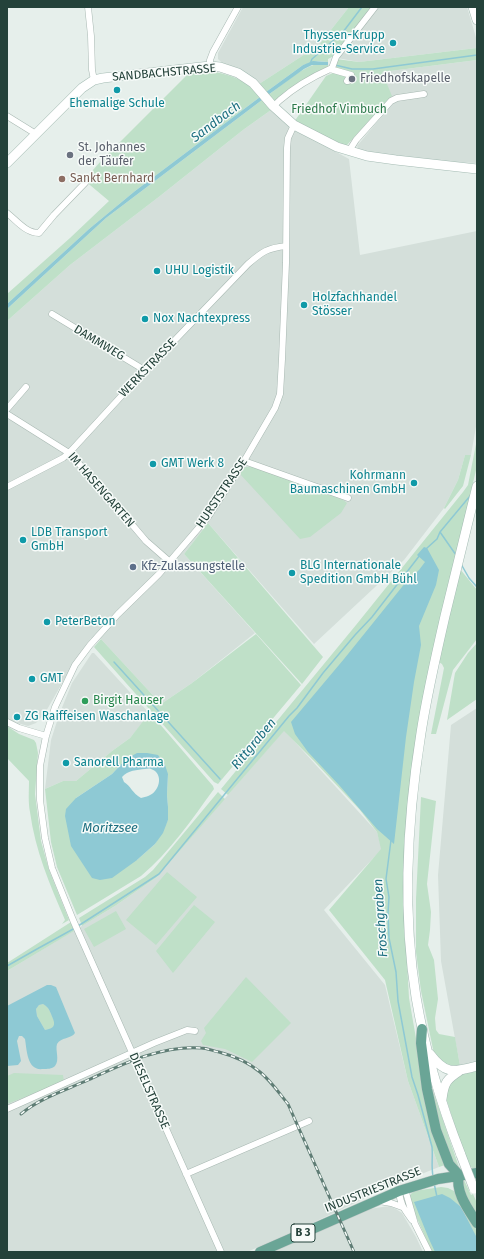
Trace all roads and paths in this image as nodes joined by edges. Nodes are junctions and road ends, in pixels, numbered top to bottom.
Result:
1 (88, 7) edge
2 (238, 7) edge
3 (375, 7) edge
4 (473, 7) edge
5 (477, 20) edge
6 (210, 66) junction
7 (332, 67) junction
8 (94, 80) junction
9 (348, 81) dead end
10 (424, 94) dead end
11 (271, 104) junction
12 (7, 116) edge
13 (294, 125) junction
14 (36, 134) junction
15 (349, 151) junction
16 (7, 163) edge
17 (474, 168) edge
18 (84, 183) dead end
19 (7, 213) edge
20 (286, 246) junction
21 (52, 314) dead end
22 (146, 371) junction
23 (26, 387) dead end
24 (7, 409) edge
25 (7, 414) edge
26 (69, 452) junction
27 (244, 461) junction
28 (477, 486) edge
29 (7, 487) edge
30 (348, 498) dead end
31 (170, 562) junction
32 (7, 722) edge
33 (46, 736) junction
34 (78, 930) joint
35 (422, 1029) junction
36 (196, 1031) dead end
37 (428, 1051) junction
38 (132, 1053) junction
39 (477, 1066) edge
40 (461, 1070) junction
41 (442, 1103) junction
42 (7, 1109) edge
43 (309, 1121) dead end
44 (449, 1164) junction
45 (477, 1173) edge
46 (186, 1174) junction
47 (459, 1175) junction
48 (434, 1180) junction
49 (402, 1190) junction
50 (459, 1191) junction
51 (476, 1191) edge
52 (373, 1201) junction
53 (402, 1207) junction
54 (477, 1223) edge
55 (415, 1224) junction
56 (221, 1252) edge
57 (262, 1252) edge
58 (428, 1252) edge

1 - 8 street
2 - 6 street
3 - 7 street
4 - 5 main road
6 - 8 main road, SANDBACHSTRASSE
6 - 11 main road, SANDBACHSTRASSE
7 - 9 street
7 - 11 street
8 - 14 main road
10 - 15 street
11 - 13 main road, SANDBACHSTRASSE
12 - 14 street
13 - 15 main road, SANDBACHSTRASSE
13 - 20 street, HURSTSTRASSE
14 - 16 main road
15 - 17 main road, SANDBACHSTRASSE
18 - 19 street
20 - 22 street, WERKSTRASSE
20 - 27 street, HURSTSTRASSE
21 - 22 street, DAMMWEG
22 - 26 street, WERKSTRASSE
23 - 24 street
25 - 26 street, IM HASENGARTEN
26 - 29 street, WERKSTRASSE
26 - 31 street, IM HASENGARTEN
27 - 30 street
27 - 31 street, HURSTSTRASSE
28 - 35 main road
31 - 33 street, HURSTSTRASSE
32 - 33 street
33 - 34 street, HURSTSTRASSE
34 - 38 street, DIESELSTRASSE
35 - 37 main road
35 - 44 main road
36 - 38 street
37 - 40 main road
37 - 41 main road
38 - 42 street
38 - 46 street, DIESELSTRASSE
39 - 40 main road
40 - 41 main road
41 - 51 main road, bridge
43 - 46 street
44 - 47 main road
44 - 48 main road
45 - 47 main road, INDUSTRIESTRASSE / B 3
46 - 56 street, DIESELSTRASSE
47 - 48 main road, INDUSTRIESTRASSE / B 3
47 - 50 main road
48 - 49 main road, INDUSTRIESTRASSE / B 3
48 - 50 main road
49 - 52 main road, INDUSTRIESTRASSE / B 3
49 - 53 street
49 - 55 street
50 - 54 main road
52 - 53 street
52 - 57 main road, INDUSTRIESTRASSE / B 3
53 - 55 street
55 - 58 street

